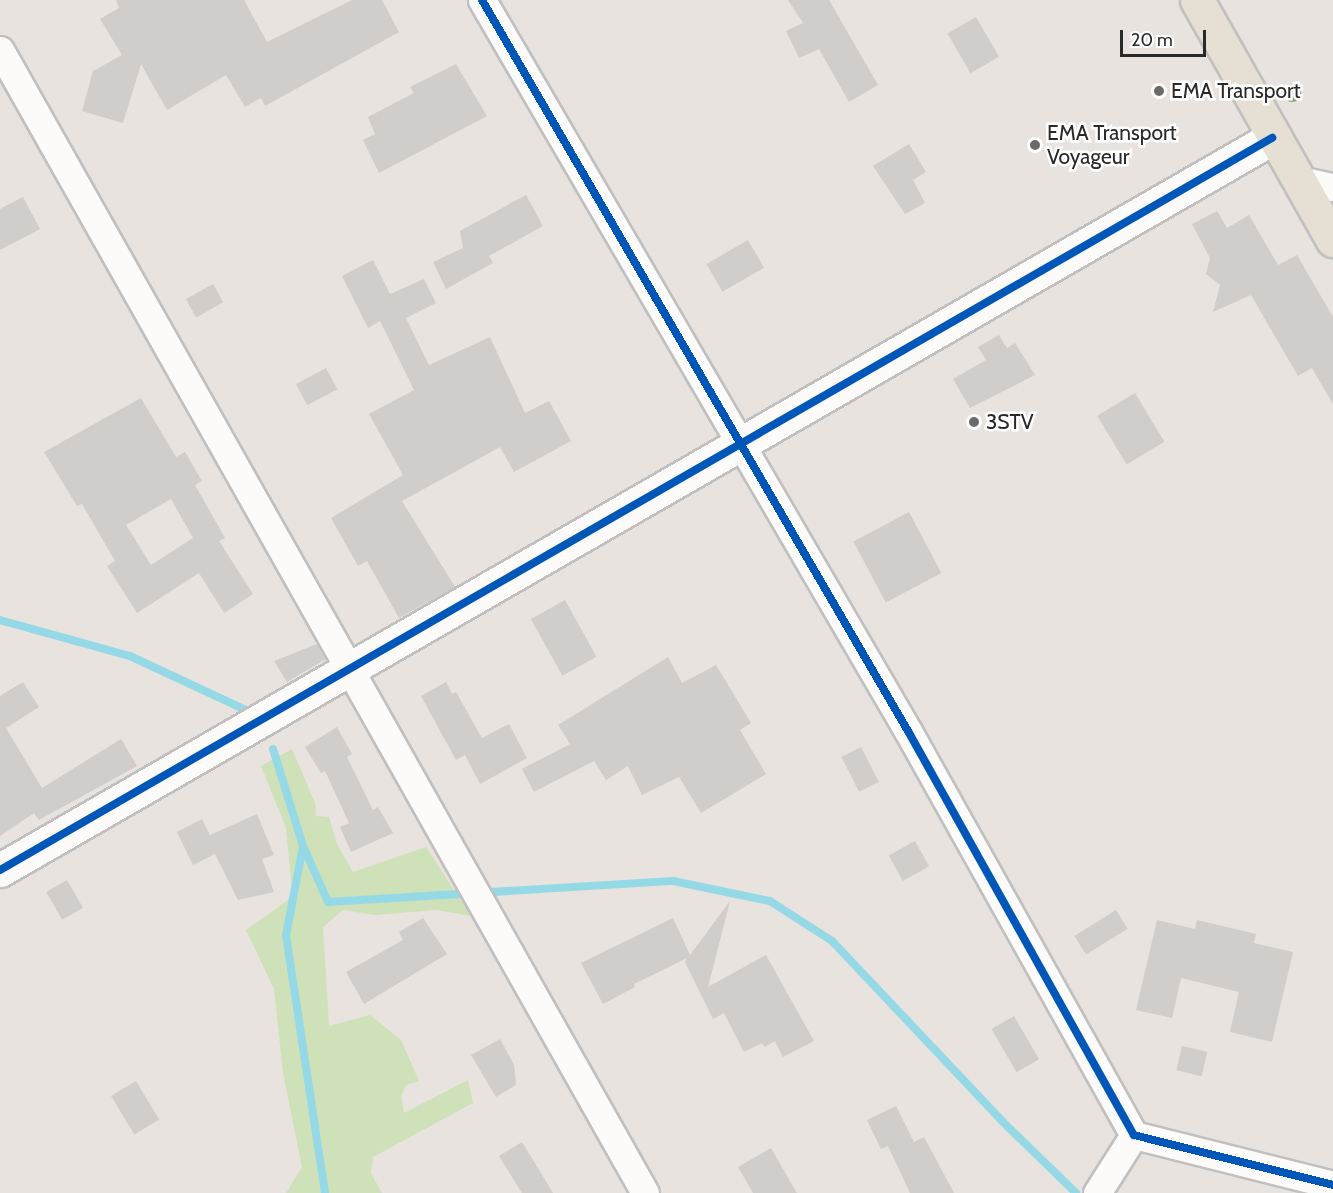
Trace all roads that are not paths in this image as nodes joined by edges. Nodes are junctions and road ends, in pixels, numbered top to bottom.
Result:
1 (482, 0) edge
2 (1197, 0) edge
3 (0, 50) edge
4 (1272, 138) junction
5 (1299, 180) junction
6 (1333, 187) edge
7 (1333, 240) edge
8 (741, 445) junction
9 (350, 671) junction
10 (0, 870) edge
11 (1134, 1135) junction
12 (1333, 1185) edge
13 (645, 1193) edge
14 (1097, 1193) edge

1 - 8 street
2 - 4 main road
3 - 9 street
4 - 5 main road
4 - 8 street
5 - 6 street
5 - 7 main road
8 - 9 street
8 - 11 street
9 - 10 street
9 - 13 street
11 - 12 street
11 - 14 street

